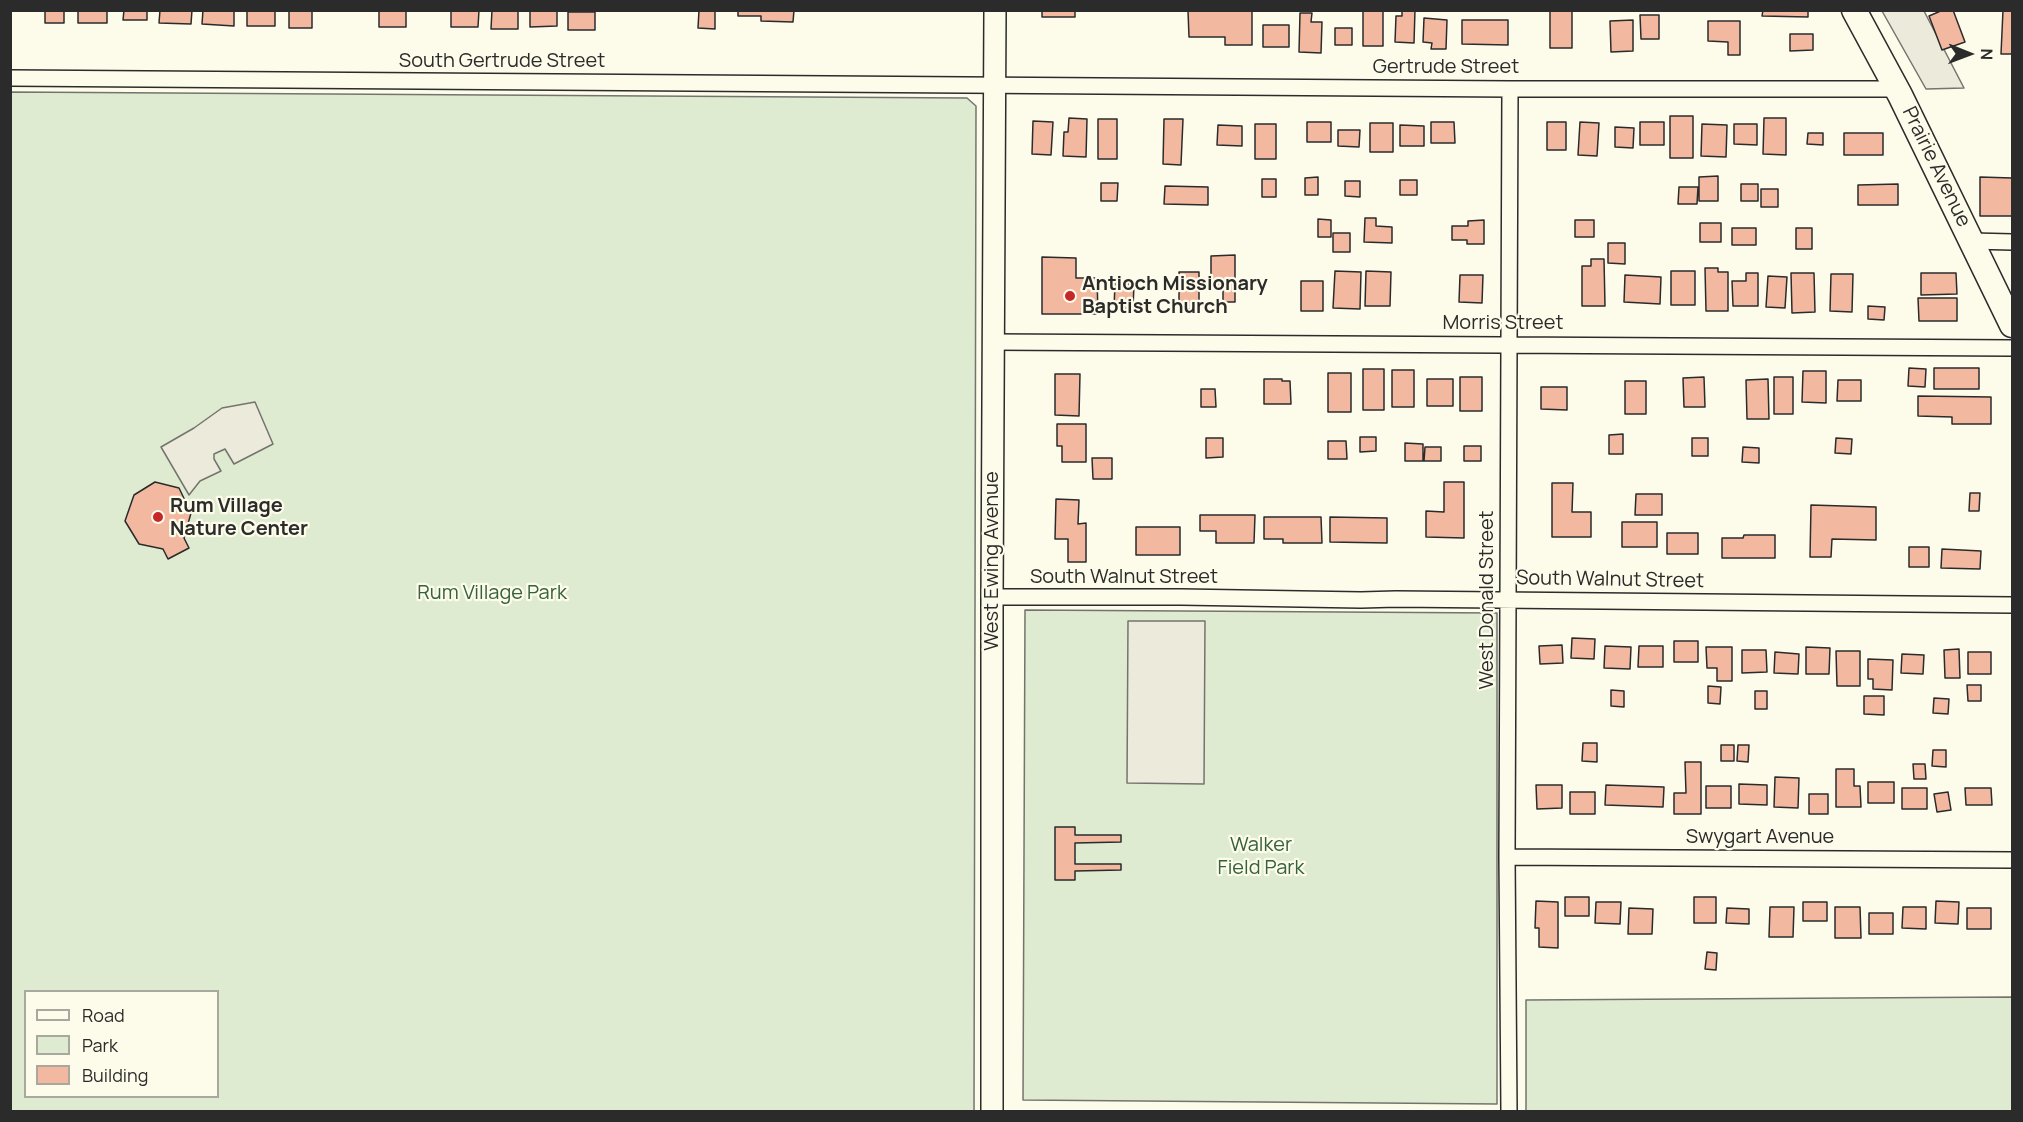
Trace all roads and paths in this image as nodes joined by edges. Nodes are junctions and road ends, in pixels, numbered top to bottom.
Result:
1 (994, 10) edge
2 (1854, 10) edge
3 (10, 78) edge
4 (994, 84) junction
5 (1510, 89) junction
6 (1897, 89) junction
7 (1972, 242) junction
8 (2013, 242) edge
9 (2013, 325) edge
10 (993, 342) junction
11 (1508, 344) junction
12 (2013, 348) edge
13 (992, 597) junction
14 (1508, 600) junction
15 (2013, 605) edge
16 (1507, 857) junction
17 (2013, 860) edge
18 (992, 1112) edge
19 (1509, 1112) edge

1 - 4 street, West Ewing Avenue
2 - 6 main road, Prairie Avenue
3 - 4 street, South Gertrude Street
4 - 5 street, Gertrude Street
4 - 10 street, West Ewing Avenue
5 - 6 street, Gertrude Street
5 - 11 street, West Donald Street
6 - 7 main road, Prairie Avenue
7 - 8 street
7 - 9 main road, Prairie Avenue
10 - 11 street, Morris Street
10 - 13 street, West Ewing Avenue
11 - 12 street, Morris Street
11 - 14 street, West Donald Street
13 - 14 street, South Walnut Street
13 - 18 street, West Ewing Avenue
14 - 15 street, South Walnut Street
14 - 16 street, West Donald Street
16 - 17 street, Swygart Avenue
16 - 19 street, West Donald Street

